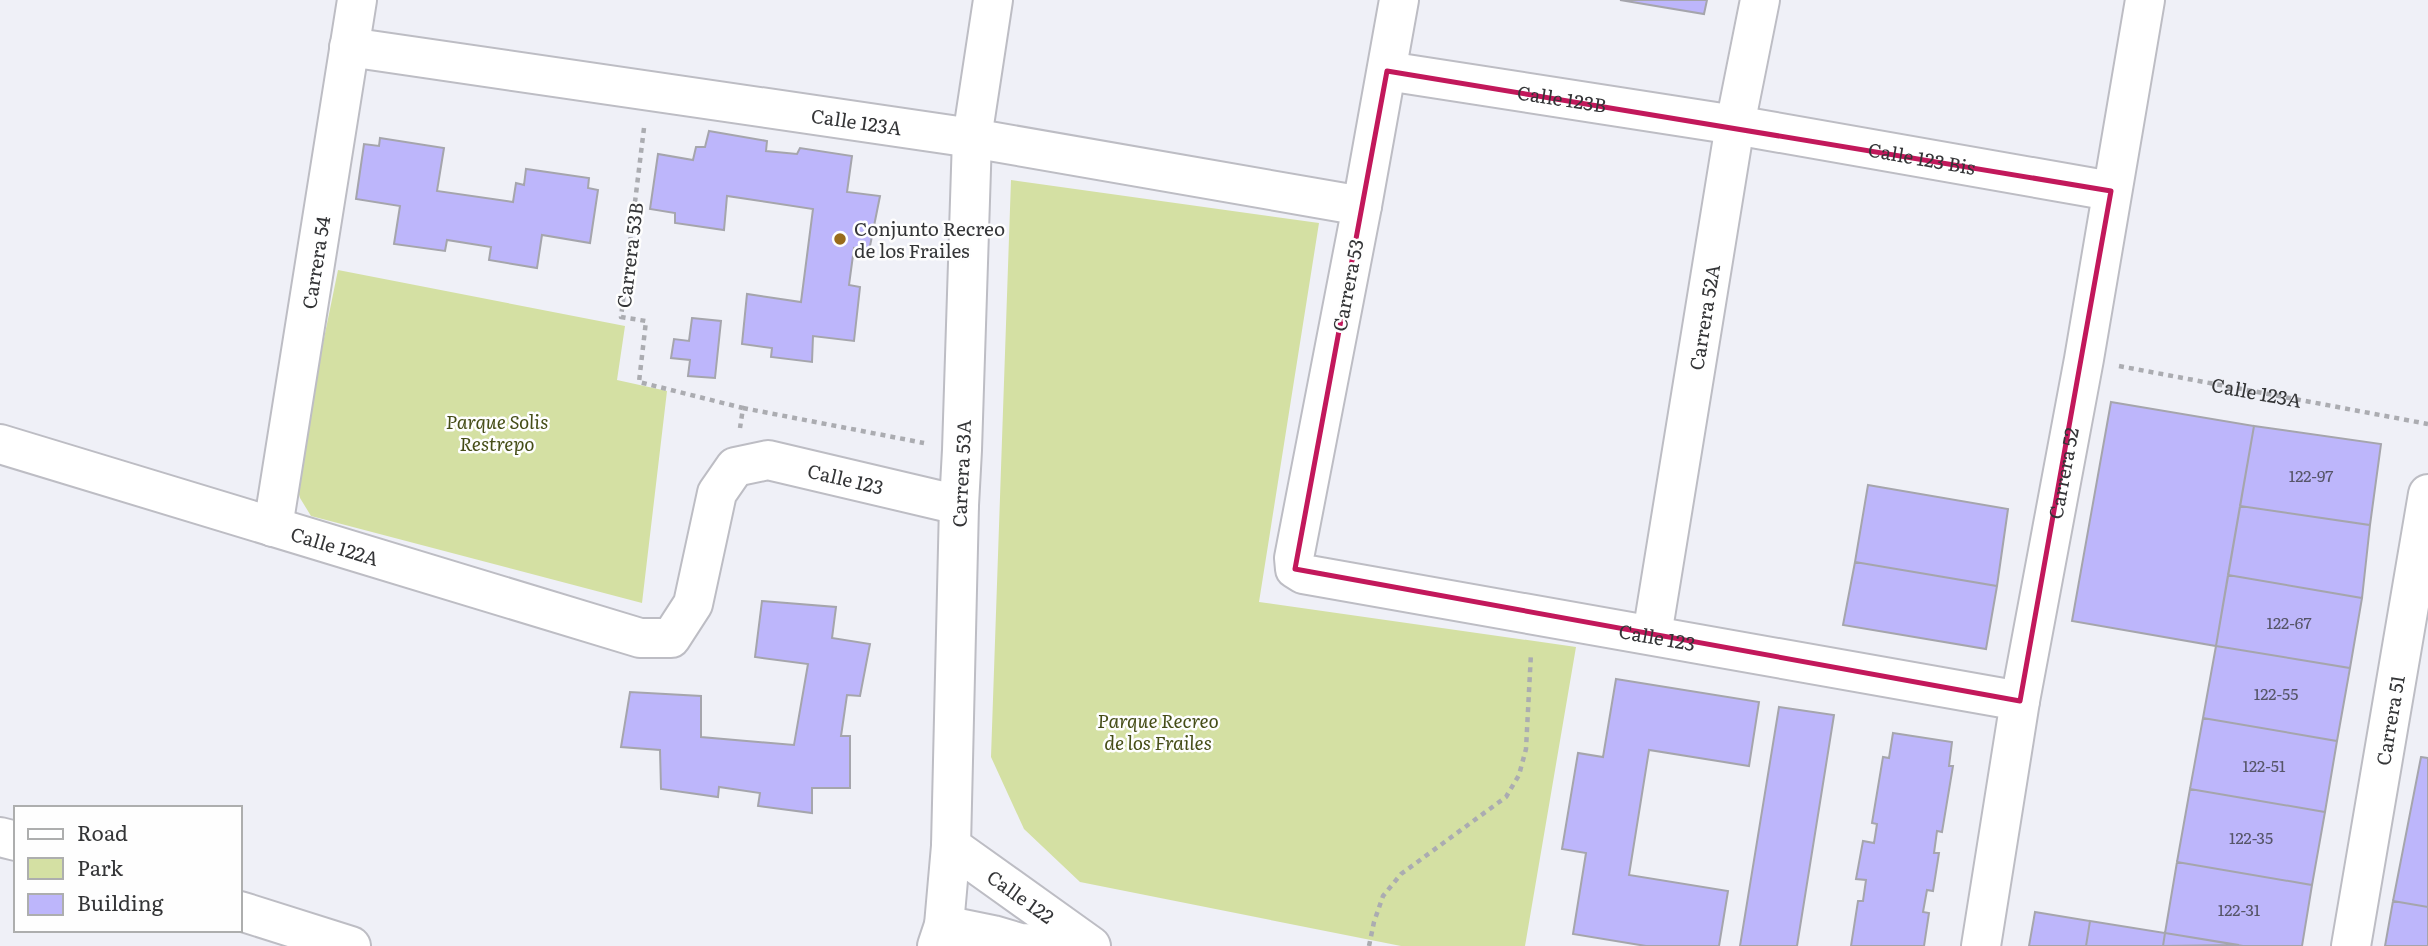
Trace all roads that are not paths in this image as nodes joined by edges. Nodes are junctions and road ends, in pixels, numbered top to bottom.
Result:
1 (357, 0) edge
2 (993, 0) edge
3 (1399, 0) edge
4 (1760, 0) edge
5 (2145, 0) edge
6 (349, 47) junction
7 (1387, 71) junction
8 (1735, 125) junction
9 (972, 138) junction
10 (2111, 191) junction
11 (1362, 206) junction
12 (0, 444) edge
13 (2428, 494) edge
14 (959, 505) junction
15 (273, 527) junction
16 (1295, 569) joint
17 (1652, 635) junction
18 (671, 638) joint
19 (2020, 701) junction
20 (951, 846) junction
21 (242, 912) edge
22 (941, 936) edge
23 (351, 946) edge
24 (1076, 946) edge
25 (1091, 946) edge
26 (1981, 946) edge
27 (2351, 946) edge

1 - 6 street, Carrera 54
2 - 9 street, Carrera 53A
3 - 7 street, Carrera 53
4 - 8 street, Carrera 52A
5 - 10 street, Carrera 52
6 - 9 street, Calle 123A
6 - 15 street, Carrera 54
7 - 8 street, Calle 123B
7 - 11 street, Carrera 53
8 - 10 street, Calle 123 Bis
8 - 17 street, Carrera 52A
9 - 11 street, Calle 123A
9 - 14 street, Carrera 53A
10 - 19 street, Carrera 52
11 - 16 street, Carrera 53
12 - 15 street, Calle 122A
13 - 27 street, Carrera 51
14 - 18 street, Calle 123
14 - 20 street, Carrera 53A
15 - 18 street, Calle 122A
16 - 17 street, Calle 123
17 - 19 street, Calle 123
19 - 26 street, Carrera 52
20 - 22 street, Carrera 53A
20 - 25 street, Calle 122
21 - 23 street
22 - 24 street, Calle 122

